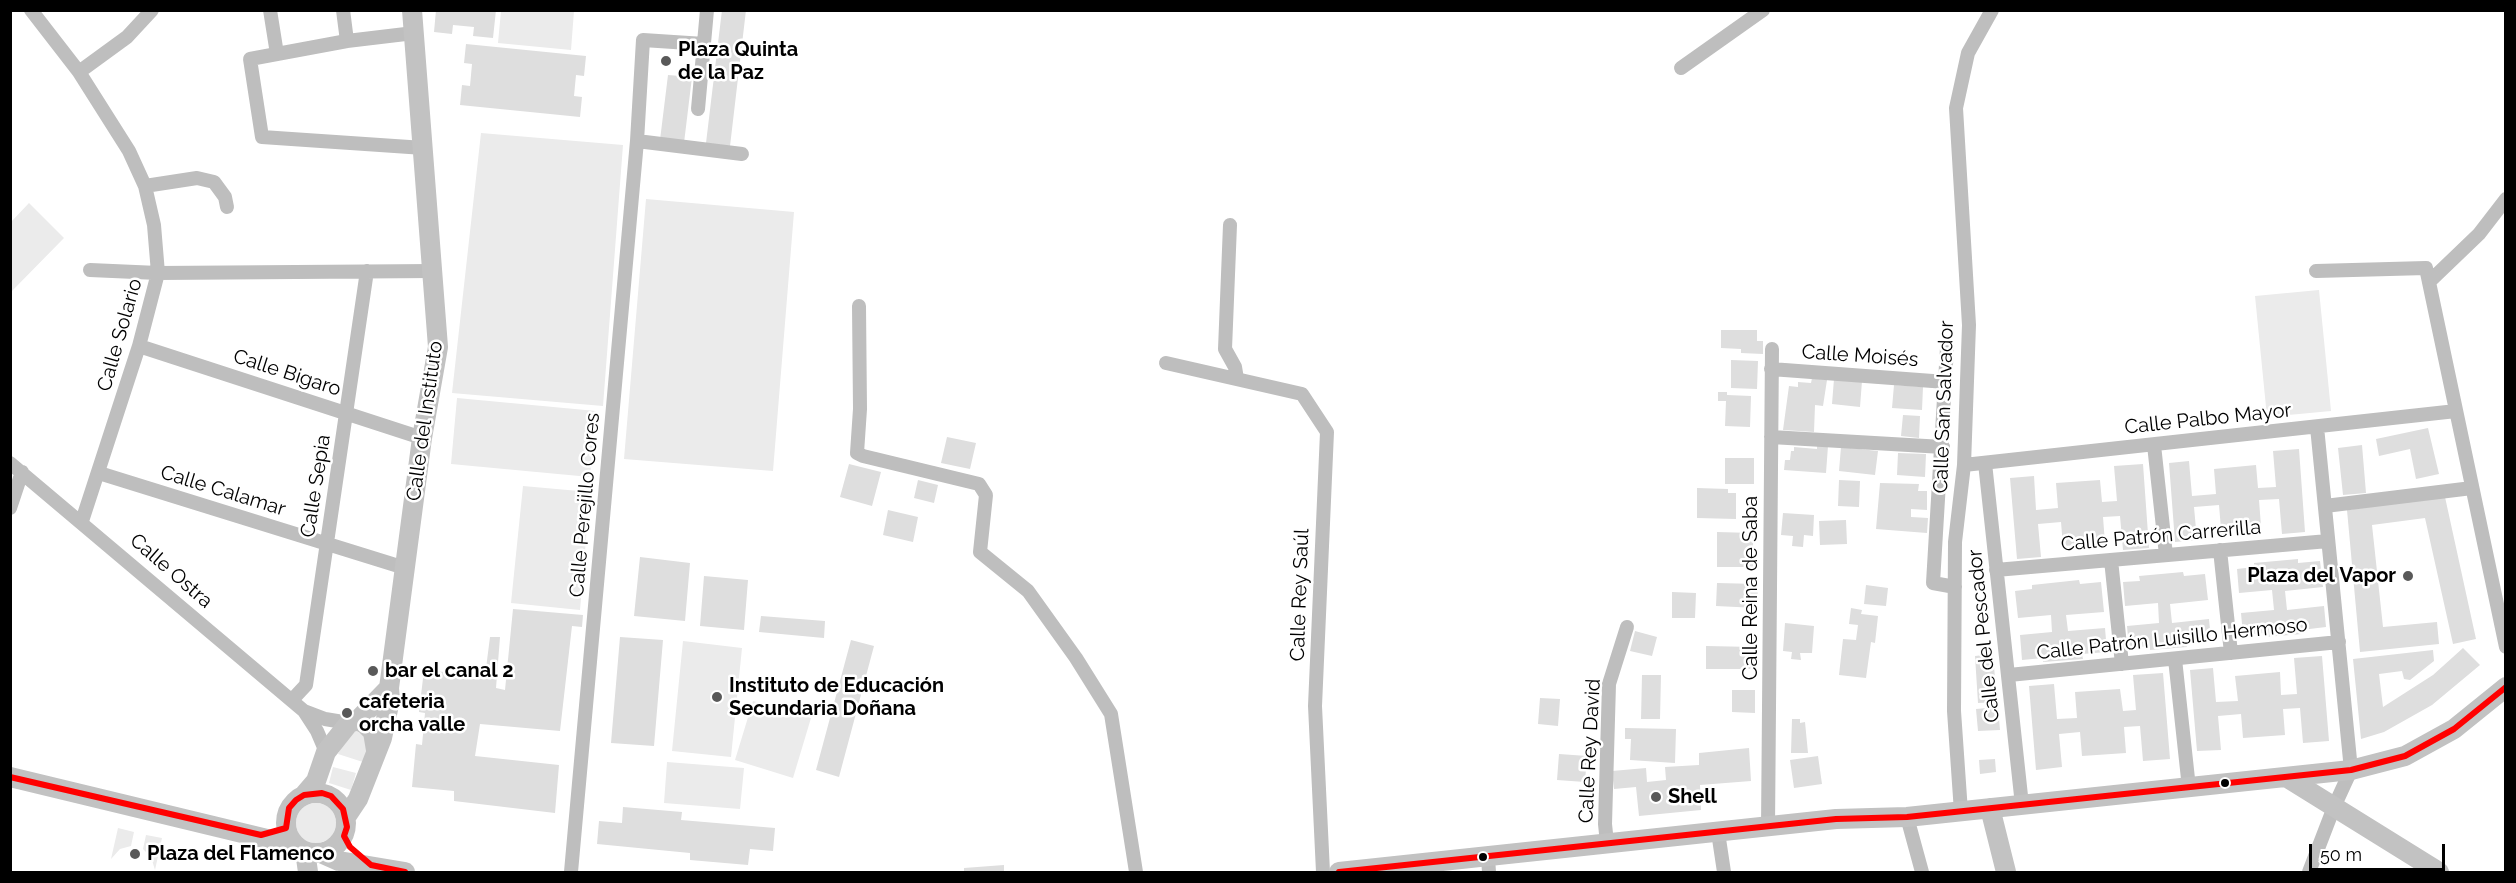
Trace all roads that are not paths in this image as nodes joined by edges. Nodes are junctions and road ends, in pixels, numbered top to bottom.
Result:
1 (31, 10) edge
2 (152, 10) edge
3 (270, 10) edge
4 (343, 10) edge
5 (412, 10) edge
6 (707, 10) edge
7 (1763, 10) edge
8 (1992, 10) edge
9 (414, 33) junction
10 (347, 41) junction
11 (704, 44) junction
12 (277, 54) junction
13 (1681, 68) dead end
14 (79, 72) junction
15 (698, 109) dead end
16 (637, 141) junction
17 (424, 148) junction
18 (742, 154) dead end
19 (146, 186) junction
20 (2505, 199) edge
21 (227, 207) dead end
22 (1230, 225) dead end
23 (90, 270) dead end
24 (367, 271) junction
25 (433, 271) junction
26 (2316, 271) dead end
27 (158, 273) junction
28 (2429, 282) junction
29 (860, 306) dead end
30 (139, 346) junction
31 (1947, 348) dead end
32 (1772, 349) dead end
33 (1166, 363) dead end
34 (1772, 369) junction
35 (1237, 379) junction
36 (1946, 382) junction
37 (2456, 411) junction
38 (346, 413) junction
39 (2317, 427) junction
40 (1771, 437) junction
41 (422, 438) junction
42 (2154, 445) junction
43 (1943, 447) junction
44 (10, 463) edge
45 (1985, 463) junction
46 (1965, 465) junction
47 (22, 472) junction
48 (99, 472) junction
49 (2472, 488) junction
50 (2325, 506) junction
51 (10, 508) edge
52 (82, 521) junction
53 (2328, 541) junction
54 (327, 543) junction
55 (2220, 550) junction
56 (2166, 555) junction
57 (2111, 560) junction
58 (405, 568) junction
59 (1996, 570) junction
60 (1955, 587) junction
61 (1627, 627) dead end
62 (2338, 642) junction
63 (2505, 647) edge
64 (2231, 653) junction
65 (2175, 658) junction
66 (2122, 664) junction
67 (2009, 675) junction
68 (2505, 687) edge
69 (389, 688) junction
70 (292, 700) junction
71 (304, 711) junction
72 (353, 722) junction
73 (376, 750) junction
74 (326, 752) junction
75 (2352, 770) junction
76 (10, 777) edge
77 (2286, 777) junction
78 (2190, 788) junction
79 (304, 795) junction
80 (2022, 805) junction
81 (2334, 807) junction
82 (1990, 808) junction
83 (1961, 812) junction
84 (1907, 817) junction
85 (1768, 827) junction
86 (286, 828) junction
87 (1718, 832) junction
88 (261, 836) junction
89 (1607, 843) junction
90 (324, 844) junction
91 (1489, 865) edge
92 (308, 872) edge
93 (405, 873) edge
94 (571, 873) edge
95 (1136, 873) edge
96 (1323, 873) edge
97 (1339, 873) edge
98 (1724, 873) edge
99 (1922, 873) edge
100 (2006, 873) edge
101 (2308, 873) edge
102 (2439, 873) edge

1 - 14 street, Calle Solario
2 - 14 street
3 - 12 street
4 - 10 street
5 - 9 street, Calle del Instituto
6 - 11 street
7 - 13 street
8 - 46 street, Calle San Salvador
9 - 10 street
9 - 17 street, Calle del Instituto
10 - 12 street
11 - 15 street
11 - 16 street
12 - 17 street
14 - 19 street, Calle Solario
16 - 18 street
16 - 94 street, Calle Perejillo Cores
17 - 25 street, Calle del Instituto
19 - 21 street
19 - 27 street, Calle Solario
20 - 28 street
22 - 35 street
23 - 27 street
24 - 25 street
24 - 27 street
24 - 38 street, Calle Sepia
25 - 41 street, Calle del Instituto
26 - 28 street
27 - 30 street, Calle Solario
28 - 37 street
29 - 95 street
30 - 38 street, Calle Bigaro
30 - 48 street, Calle Solario
31 - 36 street
32 - 34 street, Calle Reina de Saba
33 - 35 street, Calle Rey Saúl
34 - 36 street, Calle Moisés
34 - 40 street, Calle Reina de Saba
35 - 96 street, Calle Rey Saúl
36 - 43 street
37 - 39 street, Calle Palbo Mayor
37 - 49 street
38 - 41 street, Calle Bigaro
38 - 54 street, Calle Sepia
39 - 42 street, Calle Palbo Mayor
39 - 50 street
40 - 43 street
40 - 85 street, Calle Reina de Saba
41 - 58 street, Calle del Instituto
42 - 45 street, Calle Palbo Mayor
42 - 56 street
43 - 60 street
44 - 47 street, Calle Ostra
45 - 46 street, Calle Palbo Mayor
45 - 59 street, Calle del Pescador
46 - 60 street, Calle San Salvador
47 - 51 street
47 - 52 street, Calle Ostra
48 - 52 street, Calle Solario
48 - 54 street, Calle Calamar
49 - 50 street
49 - 63 street
50 - 53 street
52 - 70 street, Calle Ostra
53 - 55 street, Calle Patrón Carrerilla
53 - 62 street
54 - 58 street, Calle Calamar
54 - 70 street, Calle Sepia
55 - 56 street, Calle Patrón Carrerilla
55 - 64 street
56 - 57 street, Calle Patrón Carrerilla
57 - 59 street, Calle Patrón Carrerilla
57 - 66 street
58 - 69 street, Calle del Instituto
59 - 67 street, Calle del Pescador
60 - 83 street, Calle San Salvador
61 - 89 street, Calle Rey David
62 - 64 street, Calle Patrón Luisillo Hermoso
62 - 75 street
64 - 65 street, Calle Patrón Luisillo Hermoso
65 - 66 street, Calle Patrón Luisillo Hermoso
65 - 78 street
66 - 67 street, Calle Patrón Luisillo Hermoso
67 - 80 street, Calle del Pescador
68 - 75 street
69 - 72 street
69 - 73 street, Calle del Instituto
70 - 71 street, Calle Ostra
71 - 72 street, Calle Ostra
71 - 74 street, Calle Ostra
72 - 73 street
72 - 74 street
73 - 90 street, Calle del Instituto
74 - 79 street
75 - 77 street
75 - 81 street
76 - 88 street
77 - 78 street
77 - 81 street
78 - 80 street
79 - 86 street
79 - 90 street
80 - 82 street
81 - 101 street
81 - 102 street
82 - 83 street
82 - 100 street
83 - 84 street
84 - 85 street
84 - 99 street
85 - 87 street
86 - 88 street
86 - 90 street
87 - 89 street
87 - 98 street
88 - 90 street
89 - 91 street
90 - 92 street
90 - 93 street
91 - 97 street

